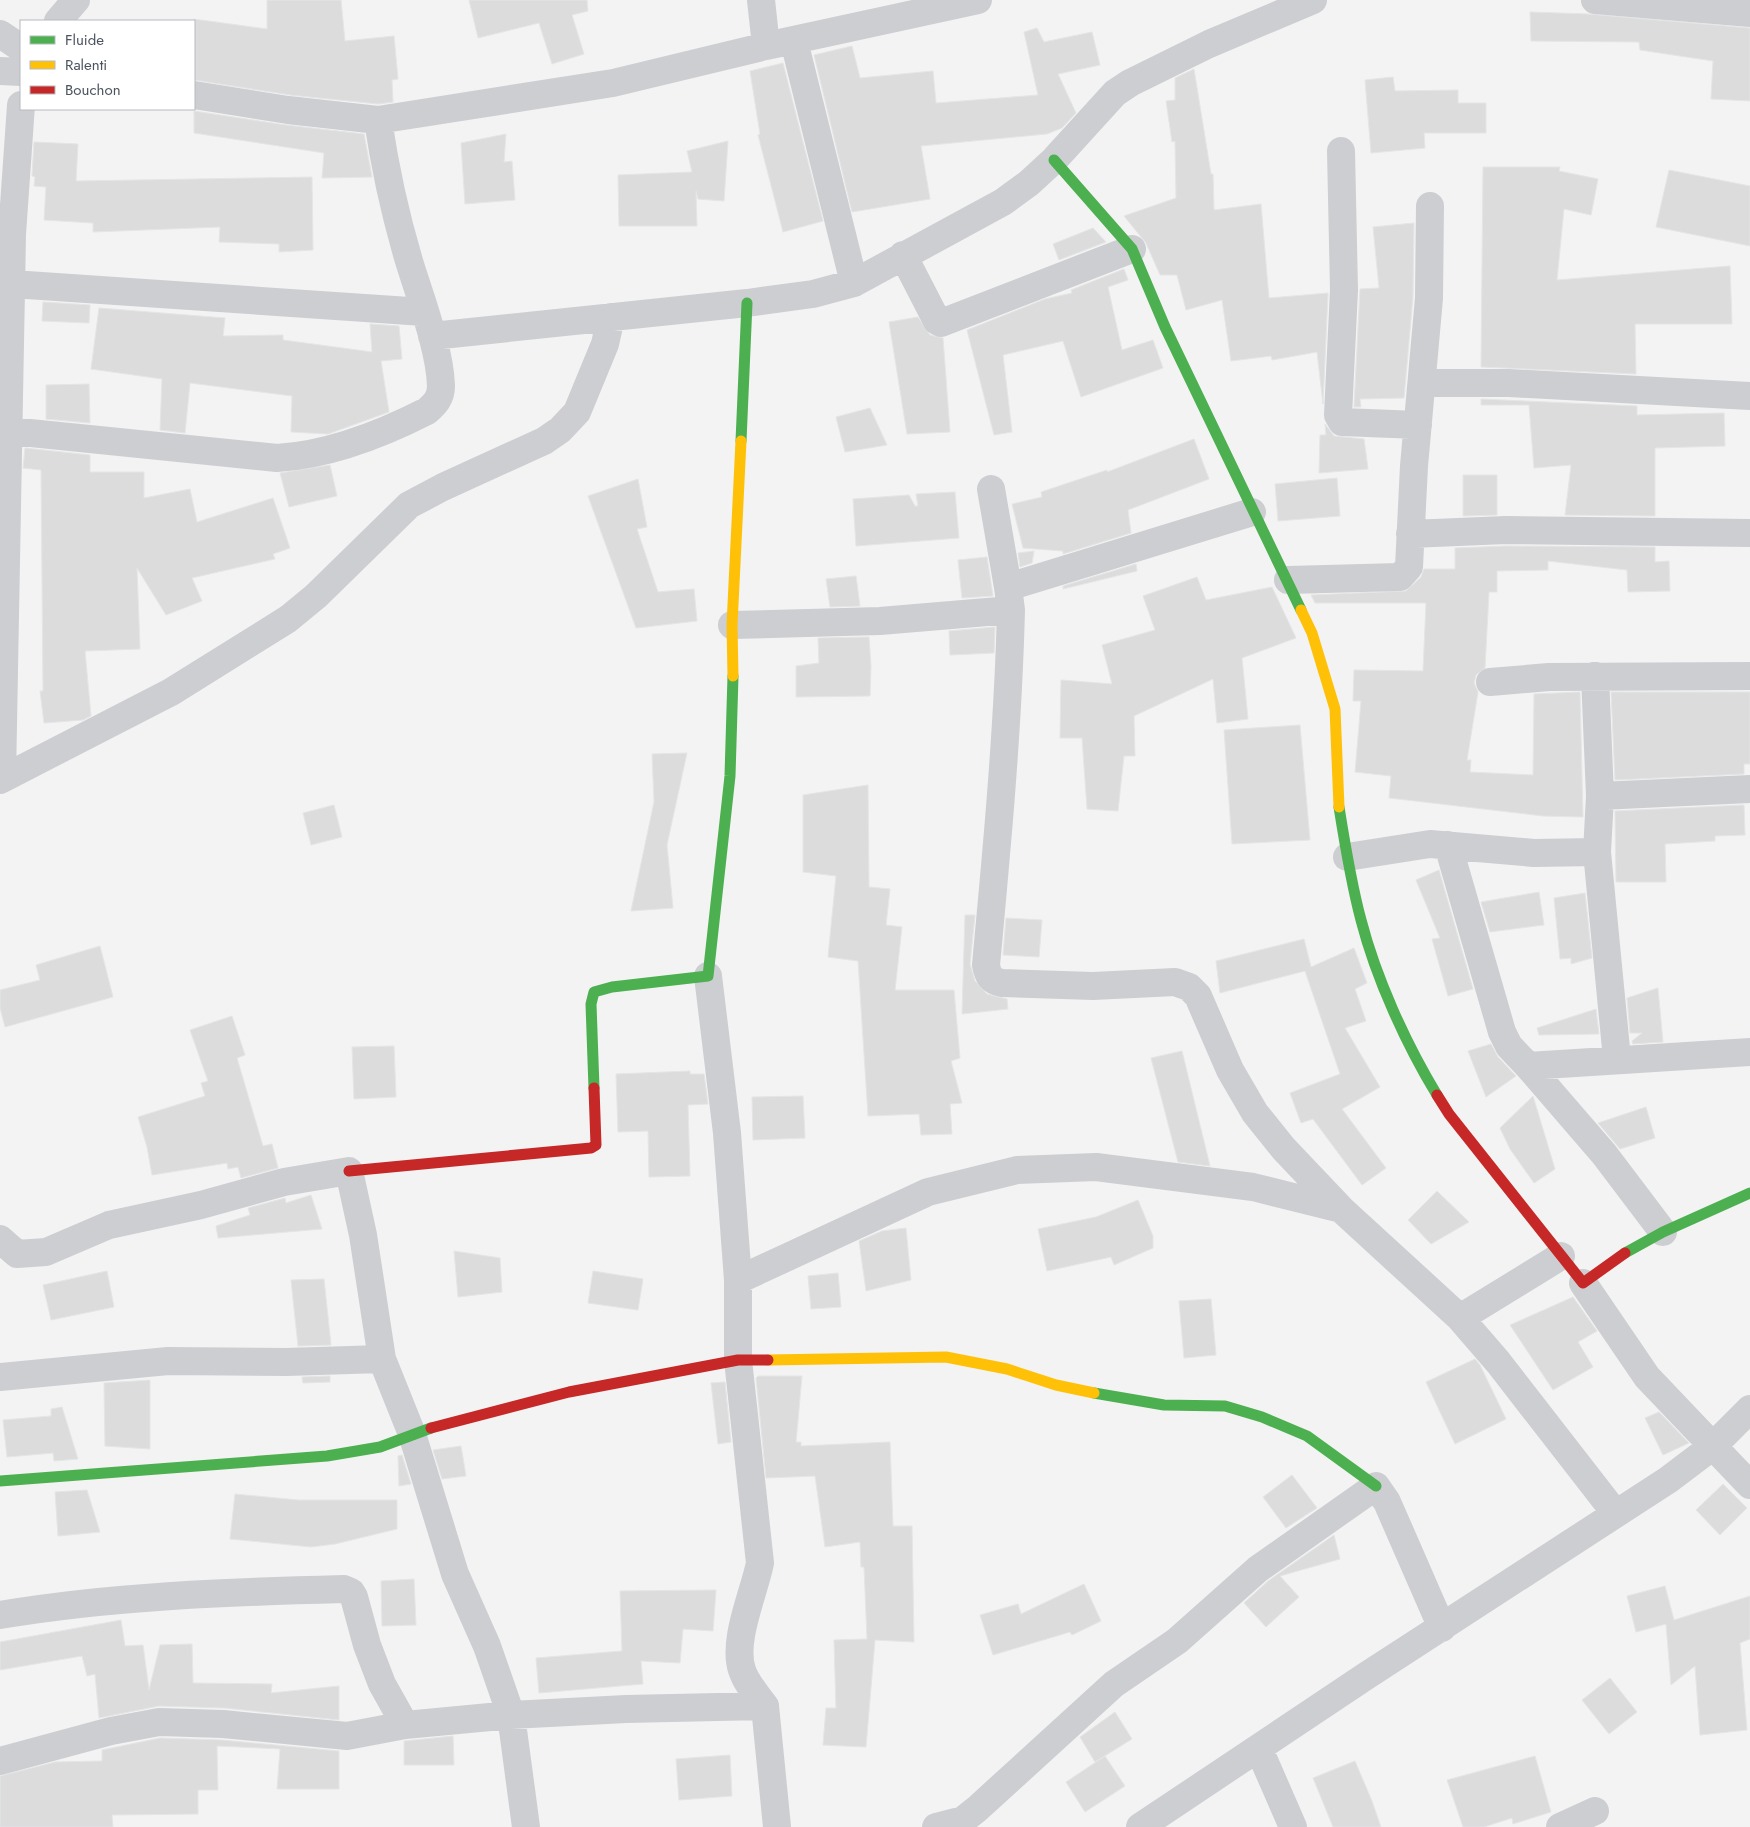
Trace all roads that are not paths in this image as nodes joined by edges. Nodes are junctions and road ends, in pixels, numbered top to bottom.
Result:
1 (76, 0) edge
2 (760, 0) edge
3 (978, 0) edge
4 (1313, 0) edge
5 (1595, 0) edge
6 (1713, 6) edge
7 (1750, 13) edge
8 (59, 20) edge
9 (0, 34) edge
10 (794, 41) junction
11 (766, 46) junction
12 (20, 47) edge
13 (0, 71) edge
14 (20, 72) edge
15 (195, 95) edge
16 (20, 110) edge
17 (378, 120) junction
18 (1341, 151) dead end
19 (1054, 160) junction
20 (1430, 206) dead end
21 (6, 234) edge
22 (1132, 249) junction
23 (903, 255) junction
24 (854, 283) junction
25 (12, 284) junction
26 (747, 303) junction
27 (611, 317) junction
28 (428, 324) junction
29 (1423, 383) junction
30 (1750, 396) edge
31 (1418, 425) junction
32 (4, 430) edge
33 (991, 489) dead end
34 (1252, 512) junction
35 (1750, 533) edge
36 (1410, 534) junction
37 (1288, 580) junction
38 (1009, 598) junction
39 (732, 625) junction
40 (1595, 676) junction
41 (1750, 676) edge
42 (1490, 682) dead end
43 (1, 779) edge
44 (1750, 790) edge
45 (1600, 796) junction
46 (1448, 845) junction
47 (1597, 852) junction
48 (1347, 857) junction
49 (708, 976) junction
50 (1750, 1052) edge
51 (1616, 1059) junction
52 (1528, 1066) junction
53 (349, 1171) junction
54 (1750, 1194) edge
55 (1341, 1209) junction
56 (1663, 1232) junction
57 (0, 1239) edge
58 (1561, 1256) junction
59 (738, 1280) junction
60 (1583, 1283) junction
61 (1460, 1318) junction
62 (382, 1359) junction
63 (738, 1360) junction
64 (0, 1377) edge
65 (1750, 1409) edge
66 (412, 1434) junction
67 (1712, 1446) junction
68 (0, 1481) edge
69 (1750, 1485) edge
70 (1376, 1486) junction
71 (1616, 1514) junction
72 (0, 1615) edge
73 (1442, 1628) junction
74 (765, 1706) junction
75 (511, 1715) junction
76 (405, 1725) junction
77 (1259, 1749) junction
78 (0, 1761) edge
79 (1595, 1811) dead end
80 (526, 1827) edge
81 (776, 1827) edge
82 (936, 1827) edge
83 (1140, 1827) edge
84 (1292, 1827) edge
85 (1560, 1827) edge

1 - 8 street
2 - 11 street
3 - 10 street
4 - 19 street
5 - 6 street
6 - 7 street
9 - 12 street
10 - 11 street
10 - 24 street
11 - 17 street
13 - 14 street
15 - 17 street
16 - 21 street
17 - 28 street
18 - 31 street
19 - 22 street
19 - 23 street
20 - 29 street
21 - 25 street
22 - 23 street
22 - 34 street
23 - 24 street
24 - 26 street
25 - 28 street
25 - 32 street
26 - 27 street
26 - 39 street
27 - 28 street
27 - 43 street
28 - 32 street
29 - 30 street
29 - 31 street
31 - 36 street
32 - 43 street
33 - 38 street
34 - 37 street
34 - 38 street
35 - 36 street
36 - 37 street
37 - 48 street
38 - 39 street
38 - 55 street
39 - 49 street
40 - 41 street
40 - 42 street
40 - 45 street
44 - 45 street
45 - 47 street
46 - 47 street
46 - 48 street
46 - 52 street
47 - 51 street
48 - 58 street
49 - 53 street
49 - 59 street
50 - 51 street
51 - 52 street
52 - 56 street
53 - 57 street
53 - 62 street
54 - 56 street
55 - 59 street
55 - 61 street
56 - 60 street
58 - 60 street
58 - 61 street
59 - 63 street
60 - 67 street
61 - 71 street
62 - 64 street
62 - 66 street
63 - 66 street
63 - 70 street
63 - 74 street
65 - 67 street
66 - 68 street
66 - 75 street
67 - 69 street
67 - 71 street
70 - 73 street
70 - 82 street
71 - 73 street
72 - 76 street
73 - 77 street
74 - 75 street
74 - 81 street
75 - 76 street
75 - 80 street
76 - 78 street
77 - 83 street
77 - 84 street
79 - 85 street

